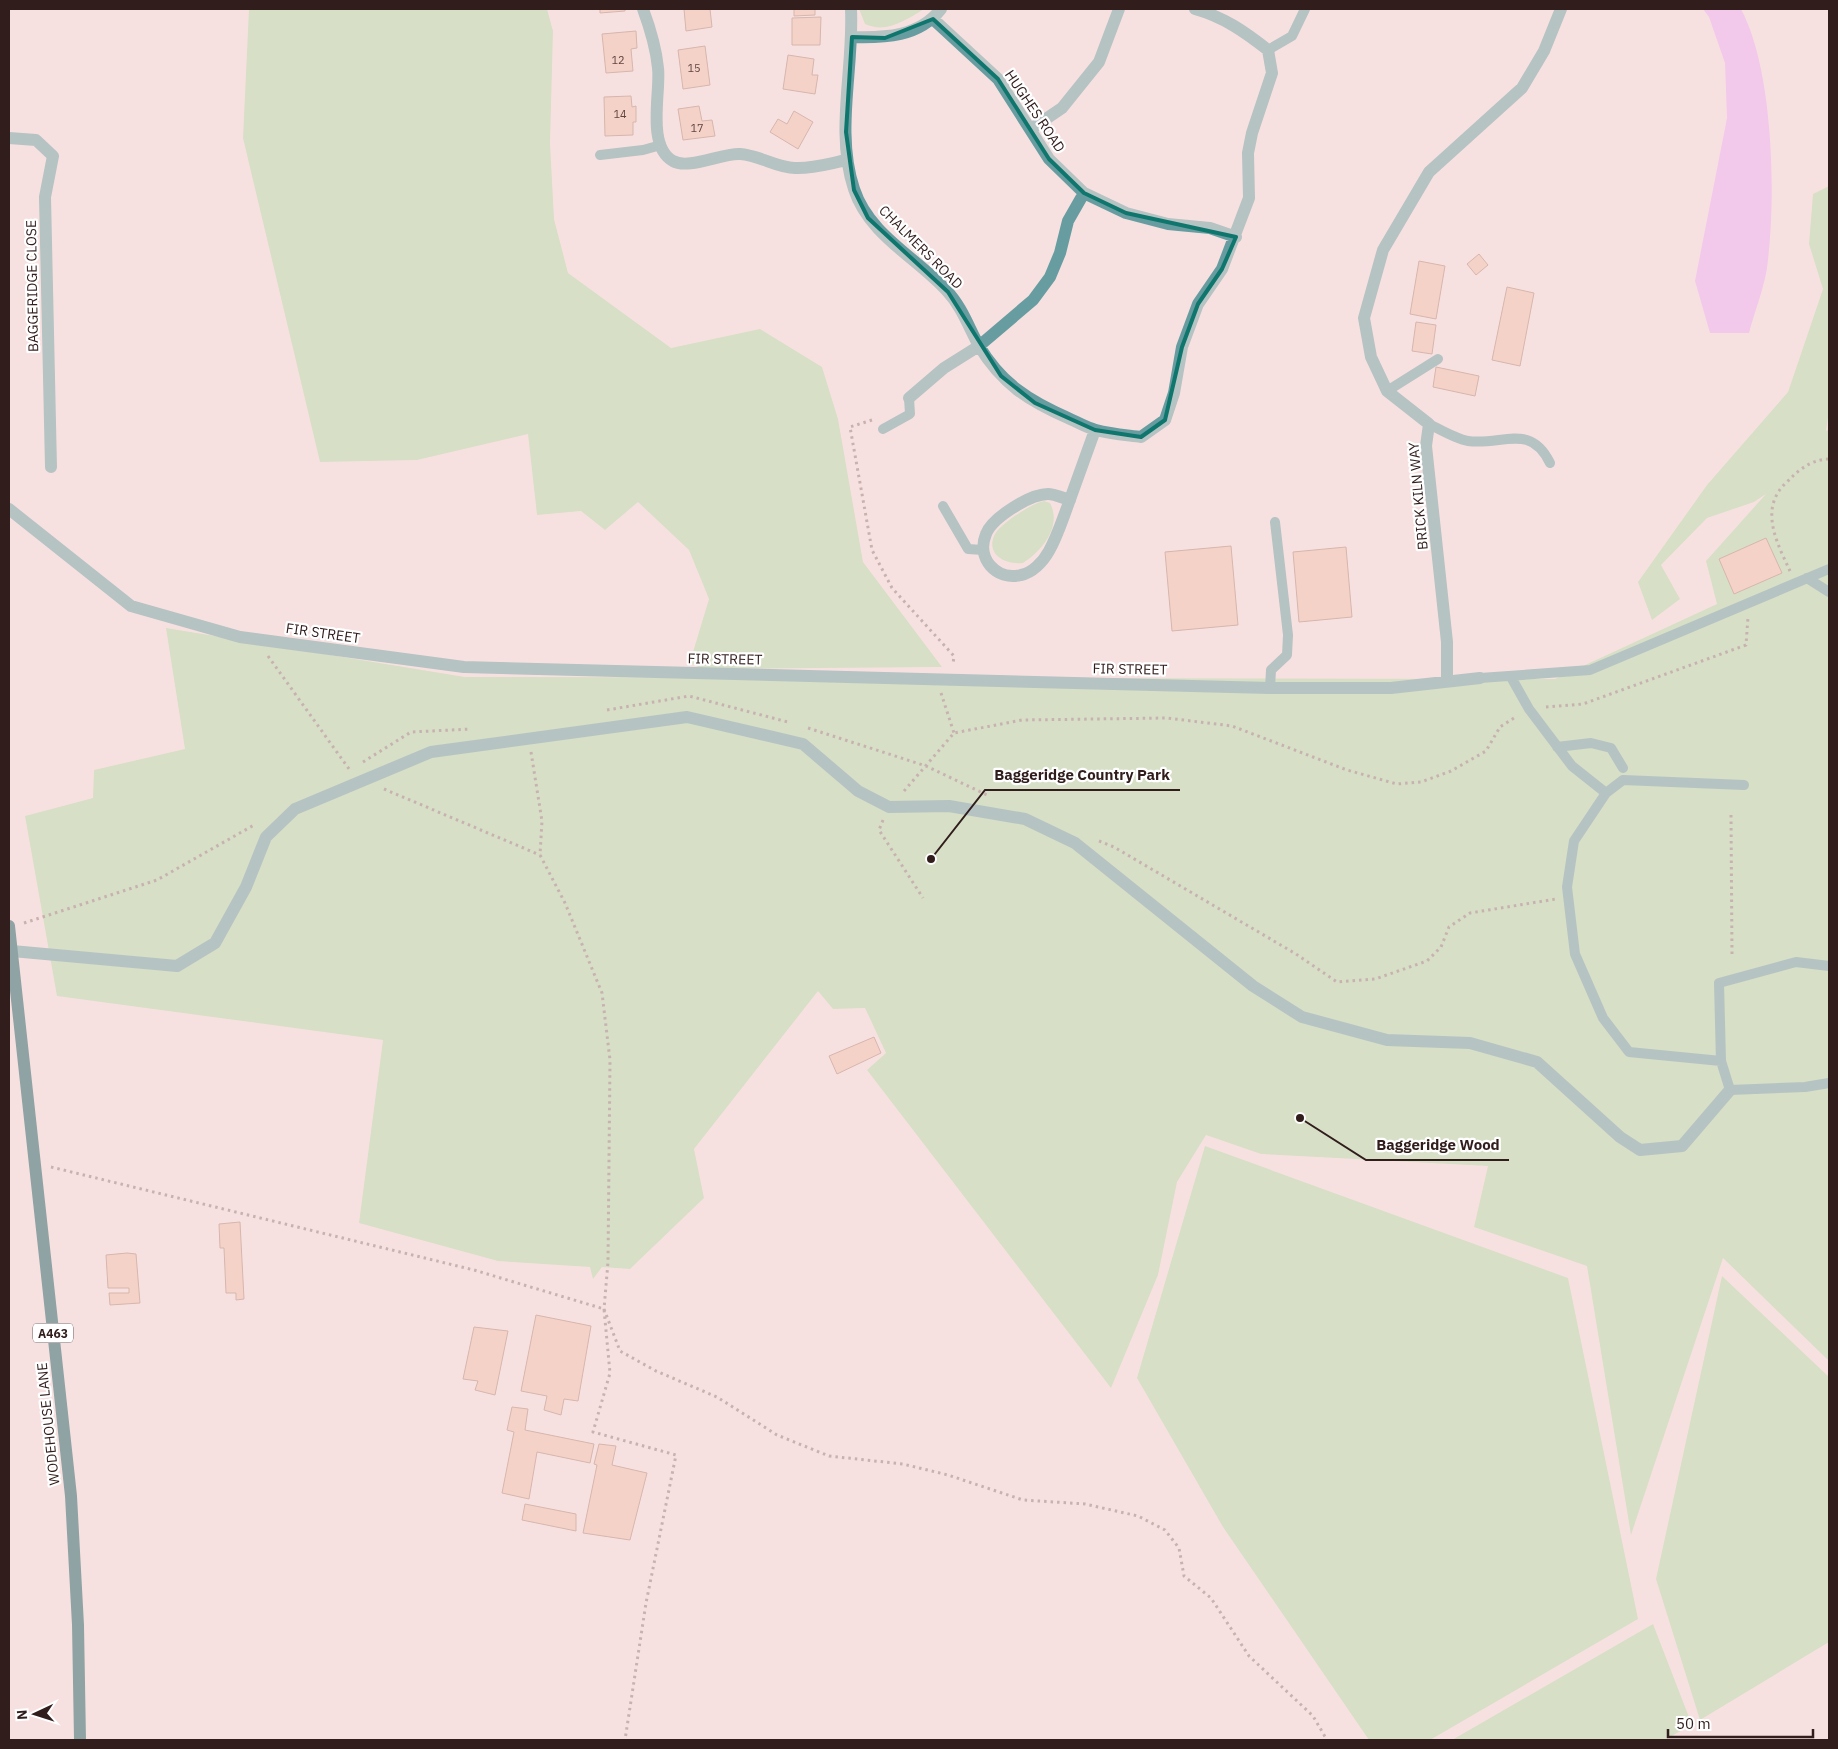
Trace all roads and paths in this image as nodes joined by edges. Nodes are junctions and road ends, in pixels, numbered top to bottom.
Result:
1 (643, 9) edge
2 (850, 9) edge
3 (941, 9) edge
4 (1119, 9) edge
5 (1195, 9) edge
6 (1305, 9) edge
7 (1561, 9) edge
8 (933, 19) junction
9 (852, 37) junction
10 (1268, 50) junction
11 (1031, 130) junction
12 (9, 138) edge
13 (661, 145) junction
14 (600, 156) dead end
15 (848, 160) junction
16 (1084, 194) junction
17 (1236, 237) junction
18 (979, 346) junction
19 (1438, 359) dead end
20 (1387, 391) junction
21 (909, 398) joint
22 (876, 418) dead end
23 (1429, 424) junction
24 (884, 429) dead end
25 (1095, 430) junction
26 (1829, 459) edge
27 (1550, 463) dead end
28 (51, 467) dead end
29 (1070, 500) junction
30 (943, 506) dead end
31 (9, 509) edge
32 (1275, 522) dead end
33 (983, 550) junction
34 (1829, 569) edge
35 (1807, 578) junction
36 (1795, 584) junction
37 (1829, 592) edge
38 (1745, 604) junction
39 (256, 639) junction
40 (1511, 677) junction
41 (1480, 678) joint
42 (946, 680) junction
43 (1447, 681) junction
44 (1270, 688) junction
45 (1529, 708) junction
46 (603, 711) dead end
47 (792, 723) dead end
48 (801, 726) dead end
49 (954, 733) junction
50 (529, 738) junction
51 (1557, 747) junction
52 (926, 766) junction
53 (1623, 768) dead end
54 (341, 775) dead end
55 (365, 780) junction
56 (1744, 785) dead end
57 (1606, 793) junction
58 (993, 798) dead end
59 (889, 807) junction
60 (1731, 816) dead end
61 (258, 823) dead end
62 (1097, 840) dead end
63 (540, 855) junction
64 (1568, 897) junction
65 (923, 898) dead end
66 (9, 927) edge
67 (12, 951) junction
68 (1732, 956) dead end
69 (1829, 966) edge
70 (1721, 1061) junction
71 (1829, 1083) edge
72 (1730, 1090) junction
73 (33, 1162) junction
74 (604, 1309) junction
75 (80, 1740) edge
76 (625, 1740) edge
77 (1327, 1740) edge

1 - 13 street
2 - 9 street, CHALMERS ROAD
3 - 8 street
4 - 11 street
5 - 10 street
6 - 10 lane
7 - 20 street, BRICK KILN WAY
8 - 9 street
8 - 11 street, HUGHES ROAD
9 - 15 street, CHALMERS ROAD
10 - 17 street, CHALMERS ROAD
11 - 16 street, HUGHES ROAD
12 - 28 street, BAGGERIDGE CLOSE
13 - 14 lane
13 - 15 street
15 - 18 street, CHALMERS ROAD
16 - 17 street, HUGHES ROAD
16 - 18 street
17 - 25 street, CHALMERS ROAD
18 - 21 street
18 - 25 street, CHALMERS ROAD
19 - 20 lane
20 - 23 street, BRICK KILN WAY
21 - 24 lane
22 - 42 path
23 - 27 lane
23 - 43 street, BRICK KILN WAY
25 - 29 street
26 - 36 path
29 - 33 street
29 - 33 street
30 - 33 lane
31 - 39 street, FIR STREET
32 - 44 lane
34 - 35 lane
35 - 36 lane
35 - 37 lane
36 - 38 lane
38 - 40 lane
38 - 45 path
39 - 42 street, FIR STREET
39 - 54 path
40 - 41 lane
40 - 45 lane
41 - 43 street, FIR STREET
42 - 44 street, FIR STREET
42 - 49 path
43 - 44 street, FIR STREET
45 - 49 path
45 - 51 lane
46 - 47 path
48 - 52 path
49 - 52 path
50 - 55 street
50 - 59 street
50 - 63 path
51 - 53 lane
51 - 57 lane
52 - 58 path
52 - 59 path
55 - 63 path
55 - 67 street
56 - 57 lane
57 - 64 lane
59 - 65 path
59 - 72 street
60 - 68 path
61 - 66 path
62 - 64 path
63 - 74 path
64 - 70 lane
66 - 67 main road, WODEHOUSE LANE / A463
67 - 73 main road, WODEHOUSE LANE / A463
69 - 70 lane
70 - 72 lane
71 - 72 lane
73 - 74 path
73 - 75 main road, WODEHOUSE LANE / A463
74 - 76 path
74 - 77 path

